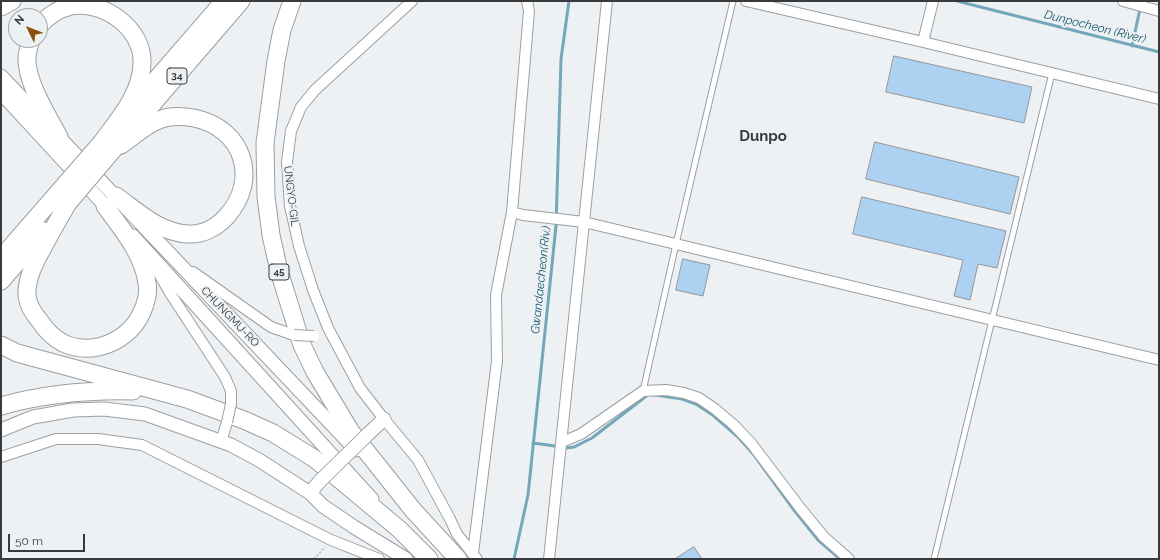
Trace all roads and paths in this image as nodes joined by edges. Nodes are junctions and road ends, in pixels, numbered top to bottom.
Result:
1 (12, 1) edge
2 (224, 1) edge
3 (241, 1) edge
4 (292, 1) edge
5 (412, 1) edge
6 (528, 1) edge
7 (607, 1) edge
8 (733, 1) edge
9 (746, 1) edge
10 (932, 1) edge
11 (1123, 1) edge
12 (1, 7) edge
13 (1159, 11) edge
14 (48, 16) edge
15 (924, 37) junction
16 (29, 48) edge
17 (1052, 73) junction
18 (1, 76) edge
19 (1, 93) edge
20 (1159, 99) edge
21 (59, 137) junction
22 (107, 146) junction
23 (62, 199) junction
24 (111, 201) junction
25 (512, 212) junction
26 (582, 222) junction
27 (676, 244) junction
28 (145, 249) junction
29 (1, 258) edge
30 (177, 261) junction
31 (1, 281) edge
32 (993, 320) junction
33 (328, 328) junction
34 (1, 345) edge
35 (1159, 360) edge
36 (643, 391) junction
37 (187, 399) junction
38 (1, 406) edge
39 (384, 419) junction
40 (1, 430) edge
41 (221, 442) junction
42 (562, 442) junction
43 (1, 457) edge
44 (310, 493) junction
45 (413, 510) junction
46 (399, 529) junction
47 (331, 540) junction
48 (469, 557) edge
49 (314, 559) edge
50 (379, 559) edge
51 (406, 559) edge
52 (429, 559) edge
53 (549, 559) edge
54 (849, 559) edge
55 (934, 559) edge

1 - 12 main road
2 - 22 main road, 34
3 - 22 main road, 34
4 - 45 main road, 45
5 - 33 street, UNGYO-GIL
6 - 25 street
7 - 26 street
8 - 27 lane
9 - 15 street
10 - 15 street
11 - 13 street
14 - 22 main road
15 - 17 street
16 - 21 main road
17 - 20 street
17 - 32 lane
18 - 21 street, CHUNGMU-RO
19 - 24 street, CHUNGMU-RO
21 - 24 street, CHUNGMU-RO
22 - 23 main road, 34, bridge
22 - 24 main road
23 - 24 main road
23 - 29 main road, 34
23 - 31 main road, 34
24 - 28 street, CHUNGMU-RO
24 - 30 street, CHUNGMU-RO
25 - 26 street
25 - 48 street
26 - 27 street
26 - 42 street
27 - 32 street
27 - 36 lane
28 - 41 street, bridge
28 - 46 street, CHUNGMU-RO
30 - 33 street, bridge
30 - 45 street, CHUNGMU-RO
32 - 35 street
32 - 55 lane
33 - 39 street, UNGYO-GIL
34 - 37 main road
36 - 42 street
36 - 54 street
37 - 38 main road
37 - 46 main road
39 - 44 street, bridge
39 - 48 street, UNGYO-GIL
40 - 41 street
41 - 44 street
42 - 53 street
43 - 47 street
44 - 51 street
45 - 48 main road, CHUNGMU-RO / 45
46 - 52 main road, CHUNGMU-RO
47 - 49 path
47 - 50 street

